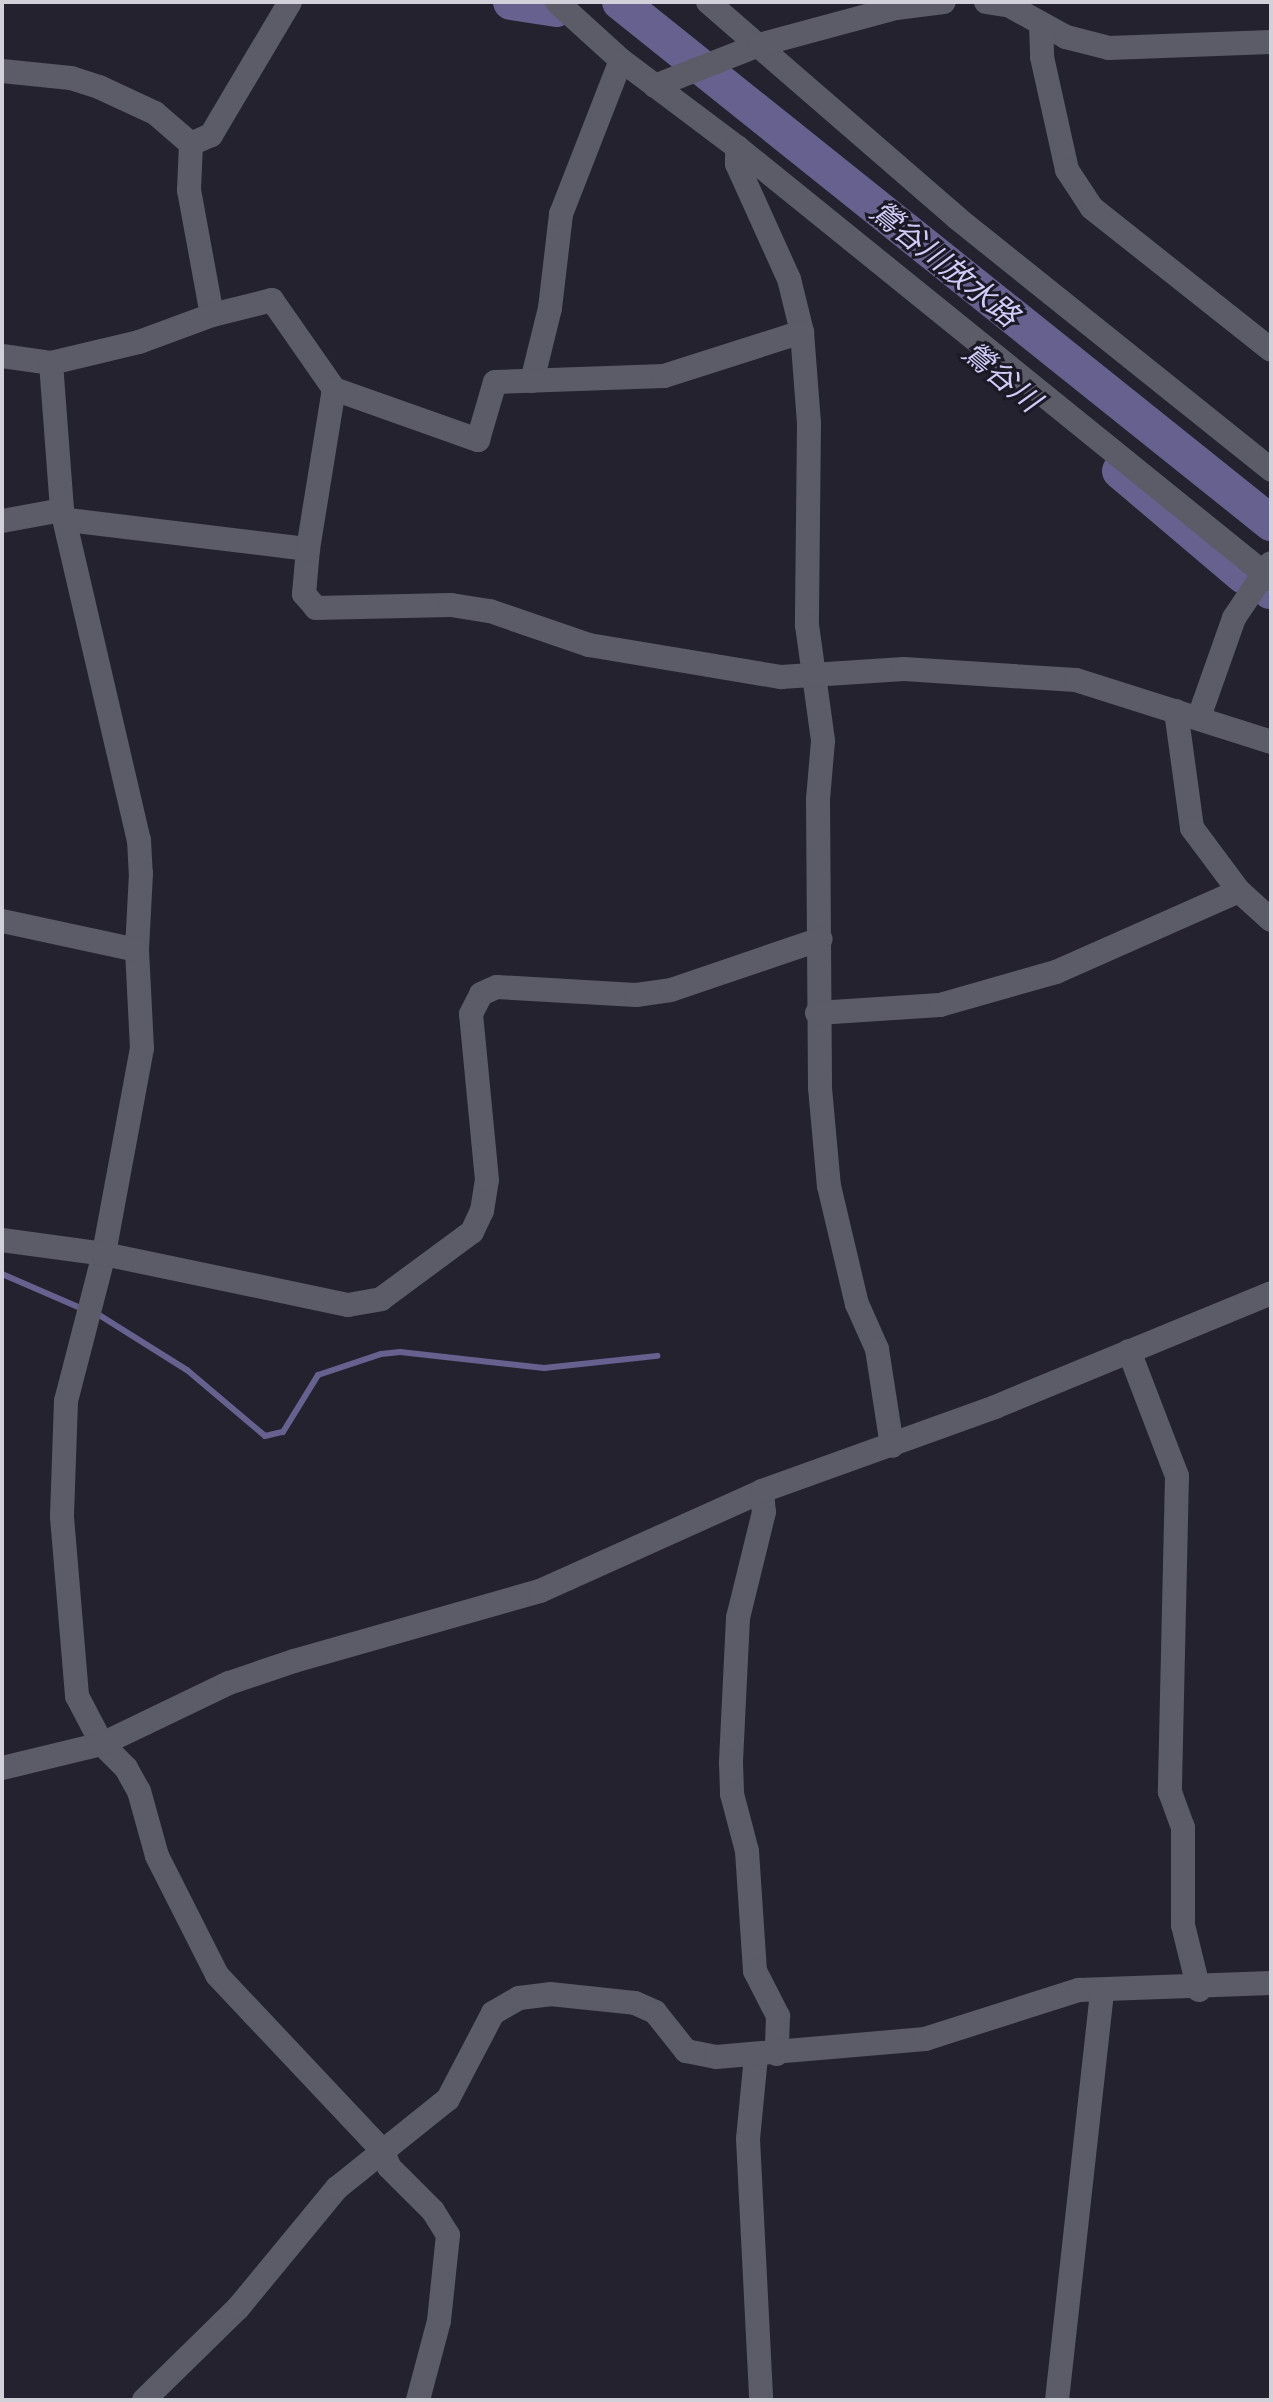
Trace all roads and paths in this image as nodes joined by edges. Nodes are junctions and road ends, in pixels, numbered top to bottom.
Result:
1 (290, 2) edge
2 (557, 2) edge
3 (708, 2) edge
4 (944, 2) edge
5 (986, 2) edge
6 (1041, 24) junction
7 (1271, 42) edge
8 (752, 49) junction
9 (621, 60) junction
10 (2, 71) edge
11 (664, 82) junction
12 (191, 144) junction
13 (737, 147) junction
14 (212, 315) junction
15 (802, 332) junction
16 (1271, 350) edge
17 (2, 356) edge
18 (51, 363) junction
19 (532, 381) junction
20 (334, 389) junction
21 (1271, 470) edge
22 (65, 515) junction
23 (2, 521) edge
24 (308, 549) junction
25 (1268, 570) edge
26 (814, 679) junction
27 (1188, 714) junction
28 (1271, 742) edge
29 (1239, 891) junction
30 (1271, 920) edge
31 (2, 921) edge
32 (821, 939) junction
33 (137, 950) junction
34 (817, 1013) junction
35 (2, 1240) edge
36 (104, 1254) junction
37 (1271, 1293) edge
38 (1129, 1351) junction
39 (892, 1446) junction
40 (762, 1491) junction
41 (102, 1744) junction
42 (2, 1768) edge
43 (1271, 1983) edge
44 (1102, 1990) junction
45 (1199, 1990) junction
46 (767, 2055) junction
47 (383, 2151) junction
48 (144, 2400) edge
49 (418, 2400) edge
50 (761, 2400) edge
51 (1057, 2400) edge

1 - 12 street
2 - 9 street
3 - 8 street
4 - 8 street
5 - 6 street
6 - 7 street
6 - 16 street
8 - 11 street
8 - 21 street
9 - 11 street
9 - 19 street
10 - 12 street
11 - 13 street
12 - 14 street
13 - 15 street
13 - 25 street
14 - 18 street
14 - 20 street
15 - 19 street
15 - 26 street
17 - 18 street
18 - 22 street
19 - 20 street
20 - 24 street
22 - 23 street
22 - 24 street
22 - 33 street
24 - 26 street
25 - 27 street
26 - 27 street
26 - 32 street
27 - 28 street
27 - 29 street
29 - 30 street
29 - 34 street
31 - 33 street
32 - 34 street
32 - 36 street
33 - 36 street
34 - 39 street
35 - 36 street
36 - 41 street
37 - 38 street
38 - 39 street
38 - 45 street
39 - 40 street
40 - 41 street
40 - 46 street
41 - 42 street
41 - 47 street
43 - 45 street
44 - 45 street
44 - 46 street
44 - 51 street
46 - 47 street
46 - 50 street
47 - 48 street
47 - 49 street

